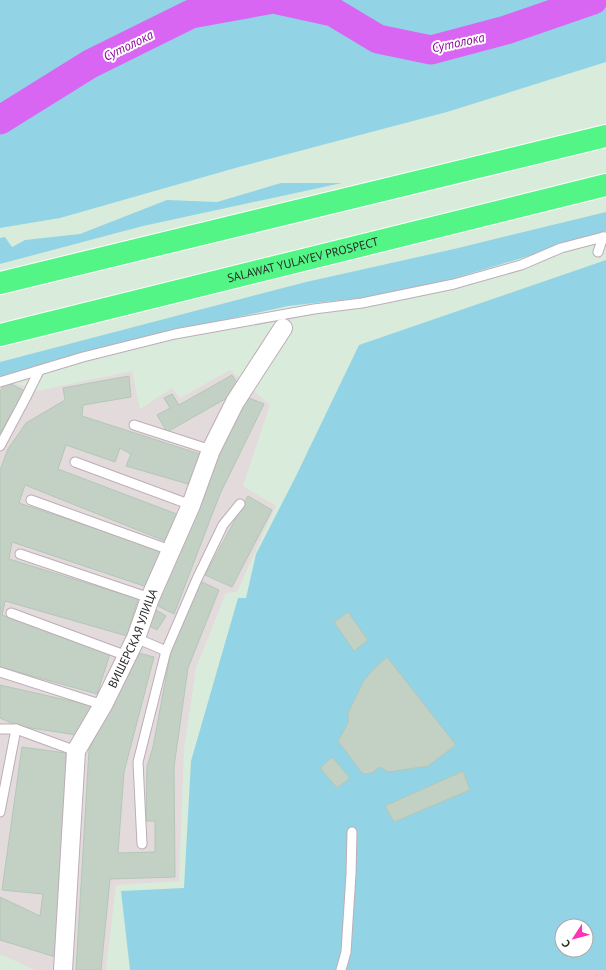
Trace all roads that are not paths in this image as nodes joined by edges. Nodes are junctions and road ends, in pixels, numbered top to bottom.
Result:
1 (606, 136) edge
2 (606, 185) edge
3 (605, 237) edge
4 (598, 252) dead end
5 (0, 283) edge
6 (283, 328) dead end
7 (0, 335) edge
8 (38, 371) junction
9 (0, 382) edge
10 (134, 425) dead end
11 (0, 446) edge
12 (210, 450) junction
13 (76, 462) dead end
14 (31, 500) dead end
15 (240, 504) dead end
16 (191, 505) junction
17 (170, 550) junction
18 (20, 554) dead end
19 (150, 598) junction
20 (12, 613) dead end
21 (136, 638) junction
22 (166, 651) junction
23 (127, 656) junction
24 (0, 672) edge
25 (103, 705) junction
26 (0, 729) edge
27 (16, 729) junction
28 (76, 751) junction
29 (0, 812) edge
30 (352, 832) dead end
31 (142, 844) dead end
32 (63, 970) edge
33 (341, 970) edge

1 - 5 main road
2 - 7 main road, SALAWAT YULAYEV PROSPECT
3 - 4 lane
3 - 8 lane
6 - 12 street, ВИШЕРСКАЯ УЛИЦА
8 - 9 lane
8 - 11 lane
10 - 12 lane
12 - 16 street, ВИШЕРСКАЯ УЛИЦА
13 - 16 lane
14 - 17 lane
15 - 22 lane
16 - 17 street, ВИШЕРСКАЯ УЛИЦА
17 - 19 street, ВИШЕРСКАЯ УЛИЦА
18 - 19 lane
19 - 21 street, ВИШЕРСКАЯ УЛИЦА
20 - 23 lane
21 - 22 lane
21 - 23 street, ВИШЕРСКАЯ УЛИЦА
22 - 31 lane
23 - 25 street, ВИШЕРСКАЯ УЛИЦА
24 - 25 lane
25 - 28 street, ВИШЕРСКАЯ УЛИЦА
26 - 27 lane
27 - 28 lane
27 - 29 lane
28 - 32 street, ВИШЕРСКАЯ УЛИЦА
30 - 33 lane

